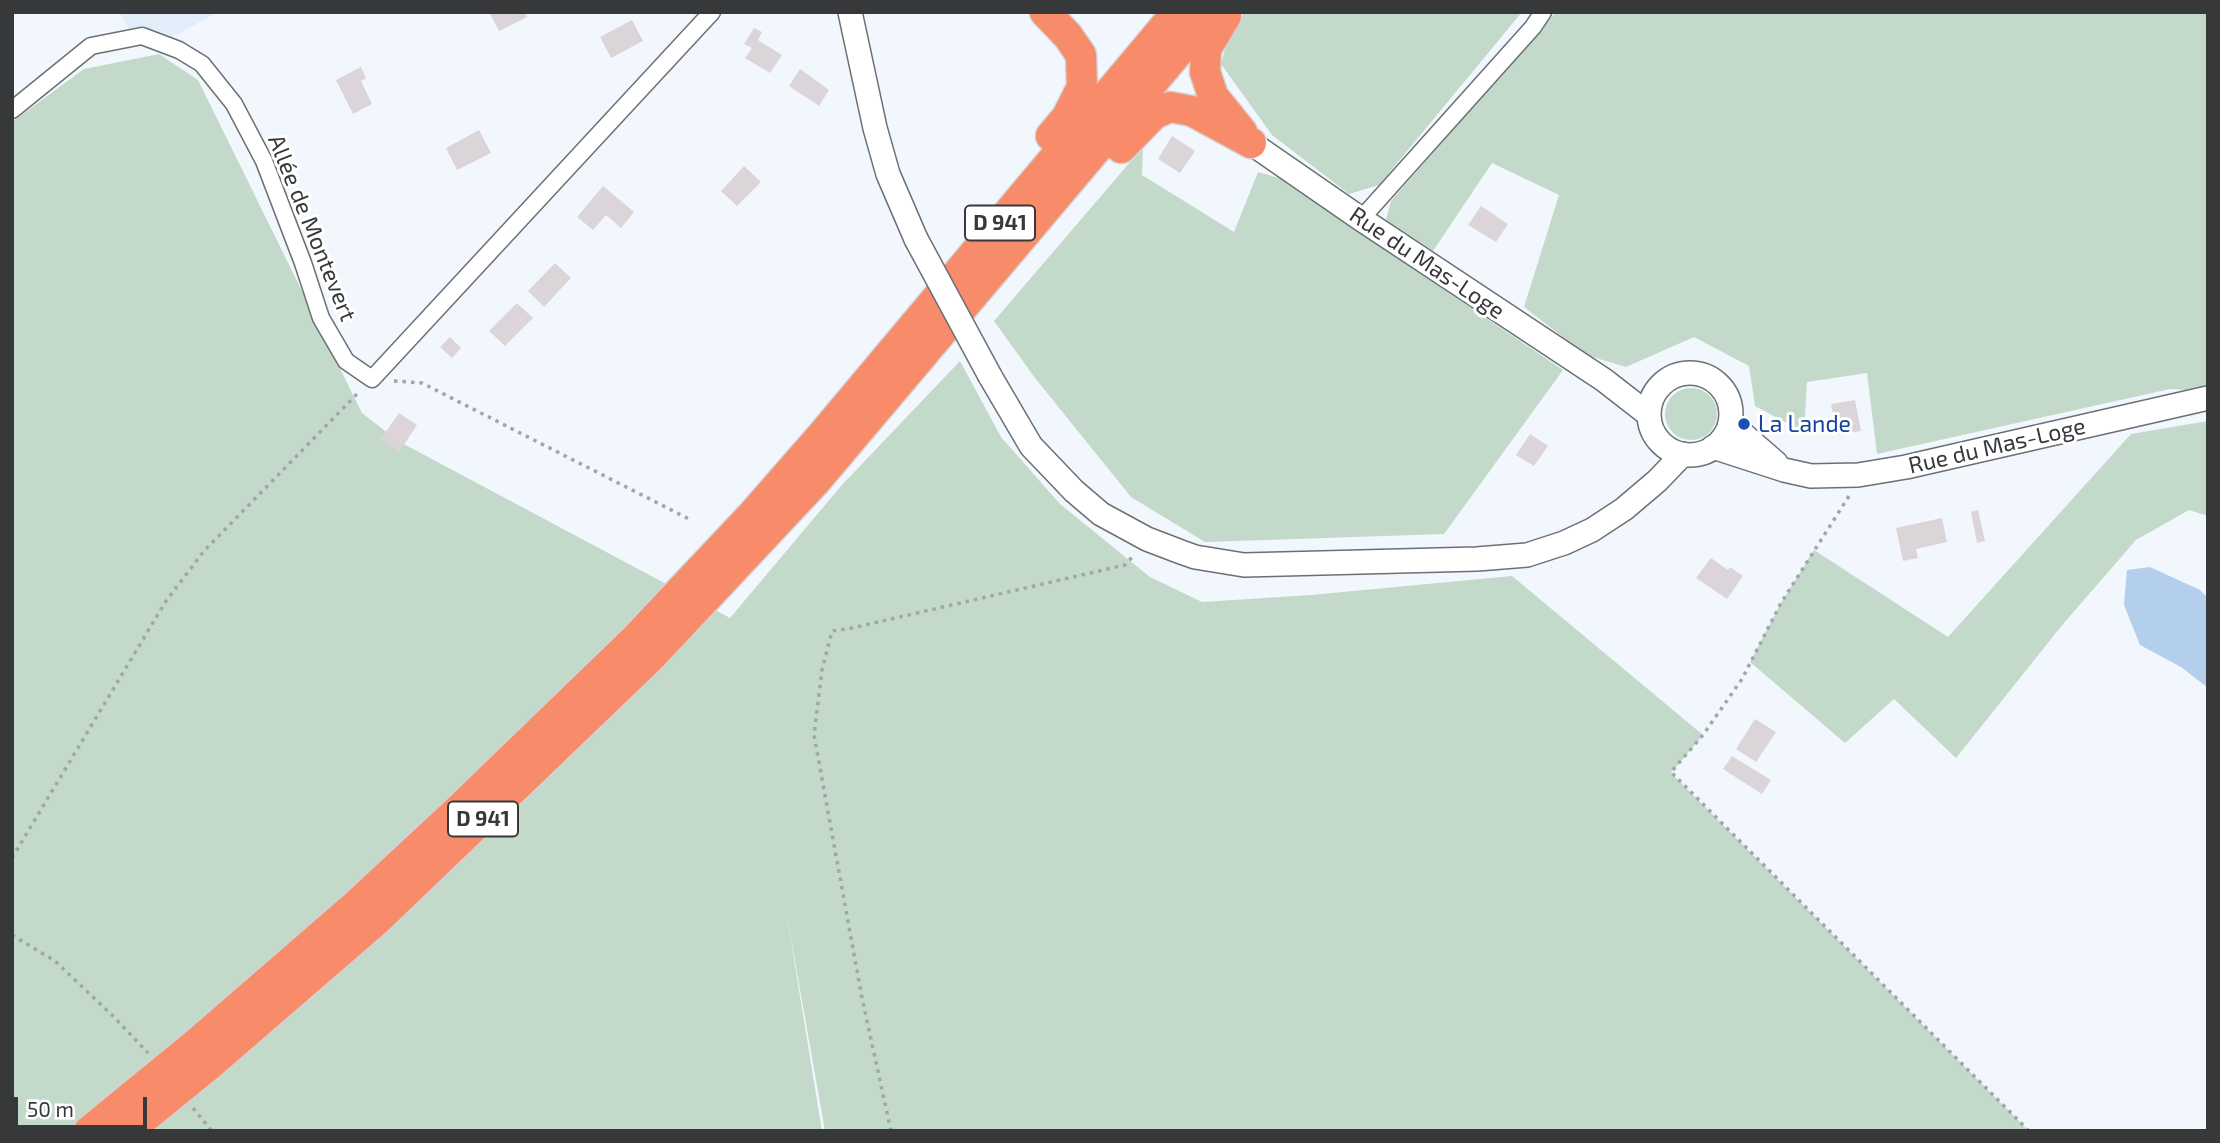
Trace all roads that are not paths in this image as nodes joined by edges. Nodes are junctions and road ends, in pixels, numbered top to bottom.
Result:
1 (712, 12) edge
2 (850, 12) edge
3 (1045, 12) edge
4 (1177, 12) edge
5 (1212, 12) edge
6 (1230, 12) edge
7 (1543, 12) edge
8 (12, 110) edge
9 (1251, 143) junction
10 (1361, 219) junction
11 (1006, 256) junction
12 (1604, 380) junction
13 (1660, 386) junction
14 (2208, 398) edge
15 (1649, 415) junction
16 (1730, 423) junction
17 (823, 434) junction
18 (1658, 440) junction
19 (1713, 447) junction
20 (1684, 454) junction
21 (1784, 470) junction
22 (1657, 481) junction
23 (89, 1131) edge
24 (128, 1131) edge

1 - 8 street, Allée de Montevert
2 - 22 main road, bridge
3 - 17 highway
4 - 17 highway, D 941
5 - 11 highway, D 941
6 - 9 highway
7 - 10 street
9 - 10 main road, Rue du Mas-Loge
9 - 11 highway
10 - 12 main road, Rue du Mas-Loge
11 - 24 highway, D 941
12 - 13 main road, Rue du Mas-Loge
12 - 15 main road, Rue du Mas-Loge
13 - 15 main road
13 - 16 main road
14 - 21 main road, Rue du Mas-Loge
15 - 18 main road
16 - 19 main road
16 - 21 main road
17 - 23 highway, D 941
18 - 20 main road
18 - 22 main road
19 - 20 main road
19 - 21 main road, Rue du Mas-Loge
20 - 22 main road

